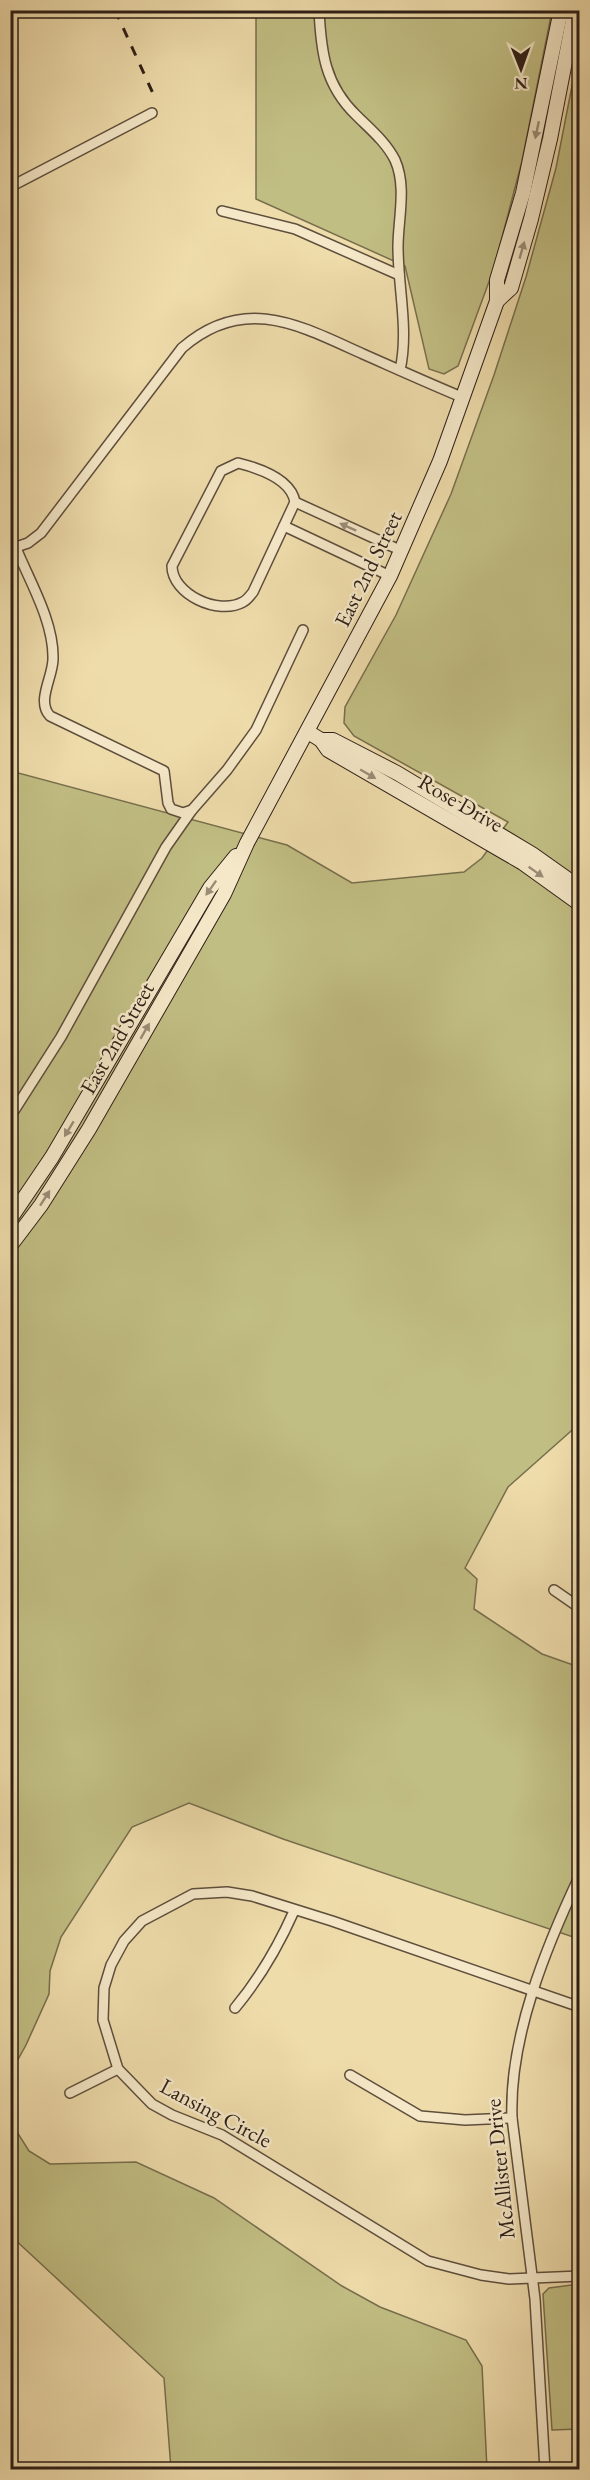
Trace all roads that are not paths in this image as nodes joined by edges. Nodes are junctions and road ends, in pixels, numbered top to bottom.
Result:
1 (319, 10) edge
2 (561, 10) edge
3 (574, 10) edge
4 (152, 113) dead end
5 (10, 187) edge
6 (222, 211) dead end
7 (399, 275) junction
8 (497, 301) junction
9 (400, 370) junction
10 (464, 398) junction
11 (295, 502) junction
12 (284, 526) junction
13 (13, 549) edge
14 (402, 551) junction
15 (390, 576) junction
16 (303, 630) dead end
17 (308, 732) junction
18 (321, 740) junction
19 (192, 810) junction
20 (247, 843) junction
21 (579, 888) edge
22 (579, 904) edge
23 (10, 1117) edge
24 (10, 1219) edge
25 (10, 1246) edge
26 (554, 1590) dead end
27 (579, 1608) edge
28 (579, 1875) edge
29 (294, 1911) junction
30 (535, 1991) junction
31 (579, 2007) edge
32 (235, 2008) dead end
33 (118, 2069) junction
34 (350, 2075) dead end
35 (70, 2093) dead end
36 (512, 2118) junction
37 (579, 2276) edge
38 (532, 2279) junction
39 (545, 2469) edge

1 - 7 street
2 -> 8 main road, East 2nd Street
8 -> 3 main road, East 2nd Street
4 - 5 street
6 - 7 street
7 - 9 street
8 - 10 main road, East 2nd Street
9 - 10 street
9 - 13 street
10 - 14 main road, East 2nd Street
11 - 12 street
11 - 12 street
14 -> 11 street
12 - 15 street
13 - 19 street
14 - 15 main road, East 2nd Street
15 - 17 main road, East 2nd Street
16 - 19 street
17 - 18 main road, Rose Drive
17 - 20 main road, East 2nd Street
18 - 21 main road, Rose Drive
18 -> 22 main road, Rose Drive
19 - 23 street
20 -> 24 main road, East 2nd Street
25 -> 20 main road, East 2nd Street
26 - 27 street
28 - 30 street, McAllister Drive
29 - 30 street, Lansing Circle
29 - 32 street
29 - 33 street, Lansing Circle
30 - 31 street, Lansing Circle
30 - 36 street, McAllister Drive
33 - 35 street
33 - 38 street, Lansing Circle
34 - 36 street
36 - 38 street, McAllister Drive
37 - 38 street, Lansing Circle
38 - 39 street, McAllister Drive

